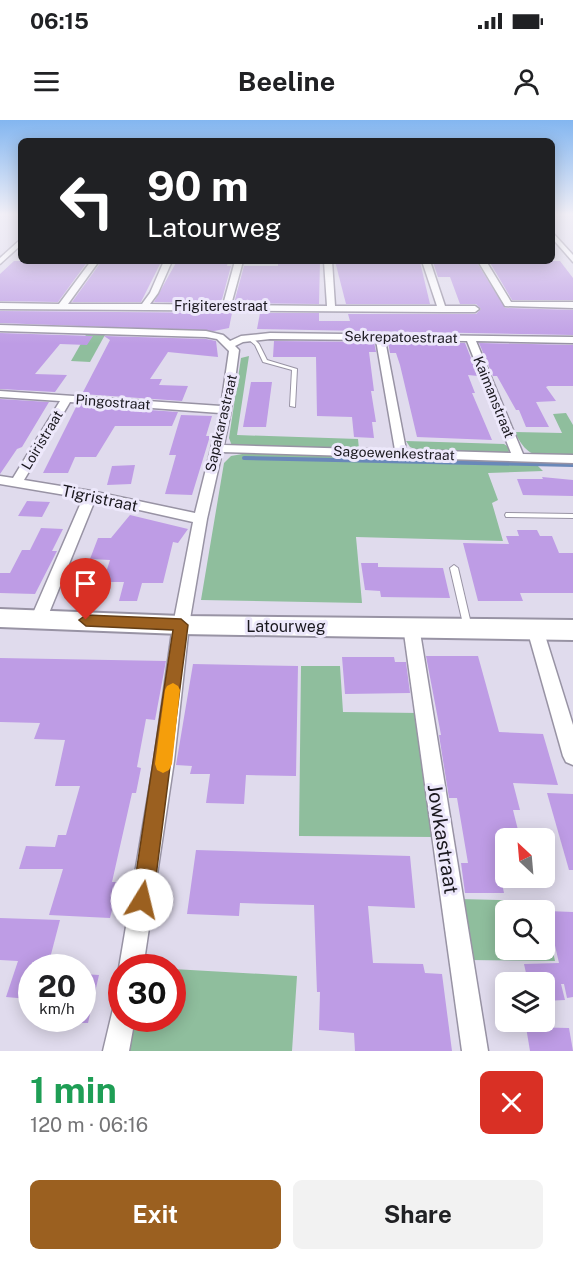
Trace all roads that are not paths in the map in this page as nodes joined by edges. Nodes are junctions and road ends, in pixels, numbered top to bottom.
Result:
1 (93, 264) edge
2 (167, 264) edge
3 (238, 264) edge
4 (328, 264) edge
5 (427, 264) edge
6 (484, 264) edge
7 (573, 305) edge
8 (0, 306) edge
9 (145, 306) junction
10 (227, 306) junction
11 (61, 307) junction
12 (331, 307) junction
13 (442, 309) junction
14 (475, 309) dead end
15 (0, 328) edge
16 (380, 337) junction
17 (250, 338) junction
18 (470, 338) junction
19 (573, 340) edge
20 (231, 344) junction
21 (0, 394) edge
22 (67, 399) junction
23 (294, 406) dead end
24 (226, 410) junction
25 (216, 448) junction
26 (401, 453) junction
27 (518, 456) junction
28 (573, 459) edge
29 (0, 480) edge
30 (17, 481) junction
31 (91, 495) junction
32 (508, 515) dead end
33 (573, 516) edge
34 (200, 519) junction
35 (454, 568) dead end
36 (0, 618) edge
37 (39, 618) junction
38 (181, 625) junction
39 (411, 626) junction
40 (468, 628) junction
41 (535, 629) junction
42 (573, 630) edge
43 (573, 756) edge
44 (133, 954) edge
45 (119, 1032) edge
46 (116, 1051) edge
47 (475, 1051) edge

1 - 11 street
2 - 9 street
3 - 10 street
4 - 12 street
5 - 13 street
6 - 7 street
8 - 11 street, Frigiterestraat
9 - 10 street, Frigiterestraat
9 - 11 street, Frigiterestraat
10 - 12 street, Frigiterestraat
12 - 13 street, Frigiterestraat
13 - 14 street, Frigiterestraat
15 - 20 street
16 - 17 street, Sekrepatoestraat
16 - 18 street, Sekrepatoestraat
16 - 26 street
17 - 20 street, Sekrepatoestraat
17 - 23 lane
18 - 19 street, Sekrepatoestraat
18 - 27 street, Kaimanstraat
20 - 24 street, Sapakarastraat
21 - 22 street, Pingostraat
22 - 24 street, Pingostraat
22 - 30 street, Loiristraat
24 - 25 street, Sapakarastraat
25 - 26 street, Sagoewenkestraat
25 - 34 street, Sapakarastraat
26 - 27 street, Sagoewenkestraat
27 - 28 street, Sagoewenkestraat
29 - 30 street, Tigristraat
30 - 31 street, Tigristraat
31 - 34 street, Tigristraat
31 - 37 street
32 - 33 lane
34 - 38 street, Sapakarastraat
35 - 40 lane
36 - 37 main road, Latourweg
37 - 38 main road, Latourweg
38 - 39 main road, Latourweg
38 - 44 street, Sapakarastraat
39 - 40 main road, Latourweg
39 - 47 street, Jowkastraat
40 - 41 main road, Latourweg
41 - 42 main road, Latourweg
41 - 43 street
45 - 46 street

